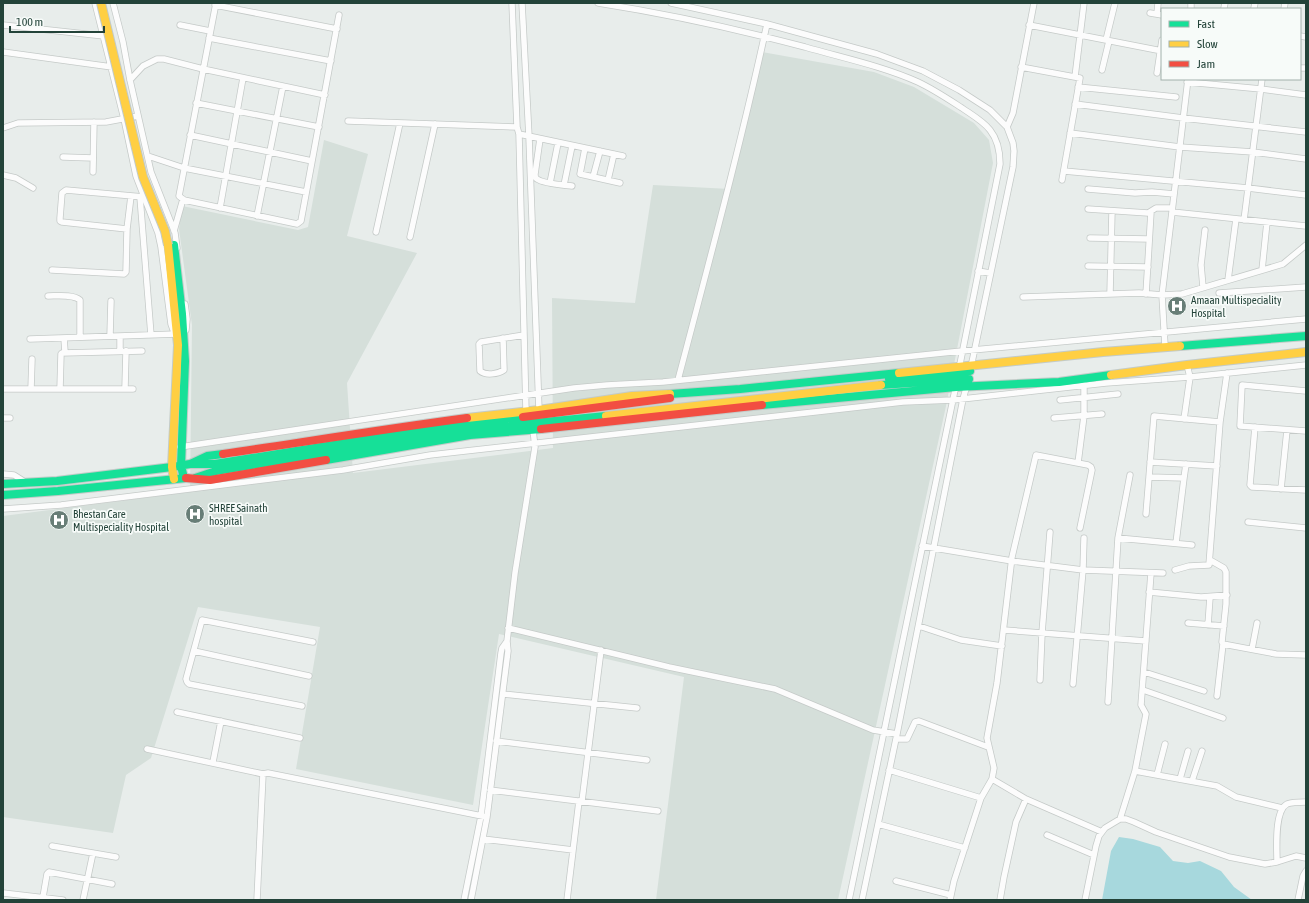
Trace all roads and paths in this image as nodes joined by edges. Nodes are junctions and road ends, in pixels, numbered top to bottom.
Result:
1 (95, 3) edge
2 (101, 3) edge
3 (106, 3) edge
4 (113, 3) edge
5 (512, 3) edge
6 (522, 3) edge
7 (598, 3) edge
8 (602, 3) edge
9 (671, 3) edge
10 (1034, 3) edge
11 (1084, 3) edge
12 (1115, 3) edge
13 (1158, 3) edge
14 (216, 4) edge
15 (1150, 13) dead end
16 (1159, 14) edge
17 (339, 15) dead end
18 (767, 24) junction
19 (3, 25) edge
20 (180, 25) dead end
21 (1029, 25) junction
22 (337, 29) junction
23 (210, 31) junction
24 (104, 36) junction
25 (765, 36) junction
26 (1081, 36) junction
27 (209, 38) junction
28 (1107, 41) junction
29 (1161, 51) edge
30 (3, 52) edge
31 (331, 61) junction
32 (112, 67) junction
33 (1021, 67) junction
34 (203, 69) junction
35 (1102, 70) dead end
36 (1157, 73) dead end
37 (1075, 77) junction
38 (243, 78) junction
39 (130, 80) junction
40 (1262, 80) edge
41 (1188, 81) edge
42 (283, 86) junction
43 (1078, 87) junction
44 (1261, 89) junction
45 (325, 95) junction
46 (1306, 95) edge
47 (1176, 97) dead end
48 (196, 103) junction
49 (1075, 104) junction
50 (237, 111) junction
51 (138, 116) junction
52 (1183, 118) junction
53 (124, 119) junction
54 (276, 119) junction
55 (348, 121) dead end
56 (94, 122) junction
57 (400, 123) junction
58 (435, 124) junction
59 (1256, 126) junction
60 (319, 127) junction
61 (517, 127) junction
62 (1007, 127) junction
63 (3, 128) edge
64 (1306, 132) edge
65 (1070, 133) junction
66 (519, 134) junction
67 (190, 135) junction
68 (529, 137) junction
69 (540, 139) junction
70 (558, 143) junction
71 (231, 144) junction
72 (572, 146) junction
73 (1180, 147) junction
74 (585, 148) junction
75 (270, 152) junction
76 (600, 152) junction
77 (1253, 152) junction
78 (614, 154) junction
79 (148, 156) junction
80 (623, 156) dead end
81 (63, 157) dead end
82 (93, 158) junction
83 (1306, 159) edge
84 (312, 161) junction
85 (184, 168) junction
86 (1064, 171) junction
87 (93, 172) dead end
88 (3, 175) edge
89 (225, 176) junction
90 (593, 177) junction
91 (608, 180) junction
92 (1062, 180) dead end
93 (1175, 181) junction
94 (263, 183) junction
95 (550, 183) junction
96 (620, 183) dead end
97 (564, 185) junction
98 (572, 186) dead end
99 (33, 188) dead end
100 (1248, 188) junction
101 (1088, 189) dead end
102 (306, 192) junction
103 (1174, 194) junction
104 (1306, 195) edge
105 (131, 196) junction
106 (142, 197) junction
107 (182, 199) junction
108 (220, 208) junction
109 (1088, 209) dead end
110 (1172, 210) junction
111 (1112, 211) junction
112 (1151, 212) junction
113 (257, 216) junction
114 (1236, 219) junction
115 (1244, 220) junction
116 (1267, 222) junction
117 (1306, 226) edge
118 (127, 229) junction
119 (1205, 230) dead end
120 (174, 231) junction
121 (376, 232) dead end
122 (410, 236) dead end
123 (1090, 238) dead end
124 (1111, 239) junction
125 (1149, 239) junction
126 (171, 245) junction
127 (1306, 245) edge
128 (1088, 266) dead end
129 (1111, 266) junction
130 (1148, 267) junction
131 (52, 270) dead end
132 (1262, 270) junction
133 (534, 271) junction
134 (978, 271) junction
135 (523, 272) junction
136 (990, 273) junction
137 (1228, 280) junction
138 (1203, 287) junction
139 (1306, 287) edge
140 (1219, 293) dead end
141 (1110, 294) junction
142 (1146, 294) junction
143 (1162, 295) junction
144 (48, 296) dead end
145 (1023, 297) dead end
146 (111, 301) dead end
147 (1306, 319) edge
148 (1164, 332) junction
149 (176, 334) junction
150 (151, 335) junction
151 (524, 335) junction
152 (110, 336) junction
153 (120, 336) junction
154 (1306, 336) edge
155 (80, 337) junction
156 (64, 338) junction
157 (503, 338) junction
158 (30, 339) dead end
159 (181, 344) junction
160 (1165, 346) junction
161 (974, 350) junction
162 (123, 351) junction
163 (142, 351) dead end
164 (962, 351) junction
165 (64, 352) junction
166 (1306, 352) edge
167 (32, 359) dead end
168 (1187, 365) junction
169 (1306, 365) edge
170 (1227, 373) junction
171 (969, 375) junction
172 (958, 376) junction
173 (1190, 376) junction
174 (678, 380) junction
175 (1084, 385) junction
176 (125, 388) junction
177 (133, 388) dead end
178 (3, 389) edge
179 (30, 389) junction
180 (60, 389) junction
181 (1306, 391) edge
182 (538, 393) junction
183 (526, 394) junction
184 (1118, 394) dead end
185 (963, 398) junction
186 (1084, 398) junction
187 (953, 400) junction
188 (1060, 400) dead end
189 (526, 410) junction
190 (539, 410) junction
191 (1102, 414) dead end
192 (1084, 416) junction
193 (3, 418) edge
194 (10, 418) dead end
195 (1054, 418) dead end
196 (1184, 419) junction
197 (1220, 422) junction
198 (1255, 427) junction
199 (533, 430) junction
200 (1287, 430) junction
201 (1306, 431) edge
202 (534, 443) junction
203 (182, 447) junction
204 (173, 448) junction
205 (1150, 462) junction
206 (1078, 463) junction
207 (190, 464) junction
208 (1186, 464) junction
209 (181, 466) junction
210 (1217, 466) junction
211 (172, 467) junction
212 (3, 474) edge
213 (1130, 475) dead end
214 (1149, 477) junction
215 (184, 478) junction
216 (194, 478) junction
217 (1184, 478) junction
218 (174, 479) junction
219 (26, 483) junction
220 (3, 484) edge
221 (1281, 489) junction
222 (1306, 490) edge
223 (3, 495) edge
224 (3, 509) edge
225 (1146, 514) dead end
226 (1248, 522) dead end
227 (1080, 528) dead end
228 (1306, 528) edge
229 (1050, 532) dead end
230 (1084, 538) dead end
231 (1118, 538) junction
232 (1176, 543) junction
233 (1192, 545) dead end
234 (922, 546) junction
235 (934, 549) junction
236 (1210, 560) junction
237 (1012, 561) junction
238 (1048, 566) junction
239 (1082, 570) junction
240 (1175, 570) dead end
241 (1116, 571) junction
242 (1151, 572) junction
243 (1164, 573) dead end
244 (1149, 592) junction
245 (1227, 595) junction
246 (1210, 597) junction
247 (1188, 623) dead end
248 (1257, 623) dead end
249 (1208, 624) junction
250 (919, 626) junction
251 (1224, 626) junction
252 (508, 628) junction
253 (1004, 630) junction
254 (1042, 633) junction
255 (1077, 636) junction
256 (1112, 639) junction
257 (1146, 641) junction
258 (313, 642) dead end
259 (507, 642) junction
260 (1223, 644) junction
261 (1002, 646) junction
262 (601, 650) junction
263 (1252, 650) junction
264 (194, 651) junction
265 (1306, 655) edge
266 (1144, 672) junction
267 (309, 676) dead end
268 (1040, 680) dead end
269 (1073, 684) dead end
270 (1143, 690) junction
271 (1204, 691) dead end
272 (503, 694) junction
273 (1217, 696) dead end
274 (1108, 702) dead end
275 (594, 703) junction
276 (302, 706) dead end
277 (637, 708) dead end
278 (177, 712) dead end
279 (1224, 718) dead end
280 (221, 721) junction
281 (884, 732) junction
282 (896, 736) junction
283 (300, 738) dead end
284 (496, 741) junction
285 (1165, 744) dead end
286 (988, 747) junction
287 (147, 749) dead end
288 (1188, 751) dead end
289 (1202, 751) dead end
290 (588, 753) junction
291 (647, 760) dead end
292 (213, 762) junction
293 (889, 770) junction
294 (1135, 771) junction
295 (263, 774) junction
296 (1157, 775) junction
297 (992, 779) junction
298 (1180, 779) junction
299 (1192, 781) junction
300 (490, 790) junction
301 (981, 798) junction
302 (1026, 799) junction
303 (581, 801) junction
304 (1306, 802) edge
305 (1282, 808) junction
306 (658, 811) dead end
307 (484, 816) junction
308 (1120, 820) junction
309 (878, 824) junction
310 (1102, 832) junction
311 (1047, 835) dead end
312 (483, 839) junction
313 (52, 846) dead end
314 (965, 848) junction
315 (573, 850) junction
316 (92, 853) junction
317 (1094, 855) junction
318 (116, 857) dead end
319 (1306, 858) edge
320 (1277, 862) junction
321 (1306, 871) edge
322 (87, 879) junction
323 (896, 881) dead end
324 (112, 884) dead end
325 (3, 893) edge
326 (43, 897) junction
327 (950, 897) edge
328 (63, 900) edge
329 (83, 900) edge
330 (257, 900) edge
331 (464, 900) edge
332 (471, 900) edge
333 (567, 900) edge
334 (849, 900) edge
335 (862, 900) edge
336 (1000, 900) edge
337 (1085, 900) edge
338 (1298, 900) edge

1 - 24 street
2 - 126 main road, bridge
3 - 126 main road
4 - 39 street
5 - 61 street
6 - 68 street
7 - 8 street
8 - 25 street
9 - 18 street
10 - 21 street
11 - 26 street
12 - 28 street
13 - 16 street
14 - 22 street
14 - 23 street
15 - 16 street
17 - 22 street
18 - 25 street
18 - 62 street
19 - 24 street
20 - 23 street
21 - 26 street
21 - 33 street
22 - 31 street
23 - 27 street
24 - 32 street
25 - 134 street
25 - 174 street
26 - 28 street
26 - 37 street
27 - 31 street
27 - 34 street
28 - 29 street
28 - 35 street
29 - 36 street
30 - 32 street
31 - 45 street
32 - 53 street
33 - 37 street
33 - 62 street
34 - 38 street
34 - 39 street
34 - 48 street
37 - 43 street
38 - 42 street
38 - 50 street
39 - 51 street
40 - 44 street
41 - 44 street
41 - 52 street
42 - 45 street
42 - 54 street
43 - 47 street
43 - 49 street
44 - 46 street
44 - 59 street
45 - 60 street
48 - 50 street
48 - 67 street
49 - 52 street
49 - 65 street
50 - 54 street
50 - 71 street
51 - 53 street
51 - 79 street
52 - 59 street
52 - 73 street
53 - 56 street
53 - 106 street
54 - 60 street
54 - 75 street
55 - 57 street
56 - 63 street
56 - 82 street
57 - 58 street
57 - 121 street
58 - 61 street
58 - 122 street
59 - 64 street
59 - 77 street
60 - 84 street
61 - 66 street
62 - 136 street
65 - 73 street
65 - 86 street
66 - 68 street
66 - 135 street
67 - 71 street
67 - 85 street
68 - 69 street
68 - 133 street
69 - 70 street
69 - 95 street
70 - 72 street
70 - 95 street
71 - 75 street
71 - 89 street
72 - 74 street
72 - 97 street
73 - 77 street
73 - 93 street
74 - 76 street
74 - 90 street
75 - 84 street
75 - 94 street
76 - 78 street
76 - 90 street
77 - 83 street
77 - 100 street
78 - 80 street
78 - 91 street
79 - 85 street
79 - 120 street
81 - 82 street
82 - 87 street
84 - 102 street
85 - 89 street
85 - 107 street
86 - 92 street
86 - 93 street
88 - 99 street
89 - 94 street
89 - 108 street
90 - 91 street
91 - 96 street
93 - 100 street
93 - 103 street
94 - 102 street
94 - 113 street
95 - 97 street
97 - 98 street
100 - 104 street
100 - 115 street
101 - 103 street
102 - 113 street
103 - 110 street
105 - 106 street
105 - 118 street
105 - 118 street
106 - 149 street
106 - 150 street
107 - 108 street
107 - 120 street
108 - 113 street
109 - 111 street
110 - 112 street
110 - 114 street
110 - 143 street
111 - 112 street
111 - 124 street
112 - 125 street
114 - 115 street
114 - 137 street
115 - 116 street
116 - 117 street
116 - 132 street
118 - 131 street
119 - 138 street
120 - 159 street
123 - 124 street
124 - 125 street
124 - 129 street
125 - 130 street
126 - 149 main road
126 - 159 main road
127 - 132 street
128 - 129 street
129 - 130 street
129 - 141 street
130 - 142 street
132 - 137 street
133 - 135 street
133 - 182 street
134 - 136 street
134 - 164 street
135 - 151 street
136 - 161 street
137 - 138 street
138 - 143 street
139 - 140 street
141 - 142 street
141 - 145 street
142 - 143 street
143 - 148 street
144 - 155 street
146 - 152 street
147 - 148 street
148 - 160 street
148 - 161 street
149 - 150 street
149 - 159 main road
150 - 153 street
151 - 157 street
151 - 183 street
152 - 153 street
152 - 155 street
153 - 162 street
154 - 160 main road
155 - 156 street
156 - 158 street
156 - 165 street
157 - 157 street
159 - 203 main road
159 - 204 main road
160 - 171 main road
161 - 164 street
161 - 171 street
162 - 163 street
162 - 165 street
162 - 176 street
164 - 172 street
164 - 174 street
165 - 180 street
166 - 168 main road
167 - 179 street
168 - 171 main road
168 - 173 street
169 - 170 street
170 - 173 street
170 - 197 street
171 - 172 main road
171 - 172 main road
171 - 185 street
172 - 187 street
172 - 190 main road
172 - 199 main road
172 - 207 main road
172 - 216 main road
173 - 175 street
173 - 196 street
174 - 182 street
175 - 185 street
175 - 186 street
176 - 177 street
176 - 180 street
178 - 179 street
179 - 180 street
181 - 198 street
182 - 183 street
182 - 190 street
183 - 189 street
183 - 203 street
184 - 186 street
185 - 187 street
185 - 235 street
186 - 188 street
186 - 192 street
187 - 202 street
187 - 234 street
189 - 190 main road
189 - 207 main road
191 - 192 street
192 - 195 street
192 - 206 street
193 - 194 street
196 - 197 street
196 - 205 street
197 - 210 street
198 - 200 street
198 - 221 street
199 - 202 street
199 - 216 main road
200 - 201 street
200 - 221 street
202 - 224 street
202 - 252 street
203 - 204 street
203 - 209 main road
204 - 211 main road
205 - 208 street
205 - 214 street
206 - 227 street
206 - 237 street
207 - 209 main road
208 - 210 street
208 - 217 street
209 - 211 main road
209 - 215 main road
210 - 236 street
211 - 218 main road
211 - 219 main road
212 - 219 street
213 - 231 street
214 - 217 street
214 - 225 street
215 - 216 main road
215 - 218 main road
217 - 232 street
218 - 223 main road
219 - 220 main road
221 - 222 street
226 - 228 street
229 - 238 street
230 - 239 street
231 - 232 street
231 - 241 street
232 - 233 street
234 - 235 street
234 - 281 street
235 - 237 street
235 - 250 street
236 - 240 street
236 - 245 street
237 - 238 street
237 - 253 street
238 - 239 street
238 - 254 street
239 - 241 street
239 - 255 street
241 - 242 street
241 - 256 street
242 - 243 street
242 - 244 street
244 - 246 street
244 - 257 street
245 - 246 street
245 - 251 street
246 - 249 street
247 - 249 street
248 - 263 street
249 - 251 street
250 - 261 street
250 - 282 street
251 - 260 street
252 - 259 street
252 - 262 street
253 - 254 street
253 - 261 street
254 - 255 street
254 - 268 street
255 - 256 street
255 - 269 street
256 - 257 street
256 - 274 street
257 - 266 street
258 - 264 street
259 - 272 street
259 - 307 street
260 - 263 street
260 - 273 street
261 - 286 street
262 - 275 street
262 - 281 street
263 - 265 street
264 - 267 street
264 - 276 street
266 - 270 street
266 - 271 street
270 - 279 street
270 - 294 street
272 - 275 street
272 - 284 street
275 - 277 street
275 - 290 street
278 - 280 street
280 - 283 street
280 - 292 street
281 - 282 street
281 - 334 street
282 - 286 street
282 - 293 street
284 - 290 street
284 - 300 street
285 - 296 street
286 - 297 street
287 - 292 street
288 - 298 street
289 - 299 street
290 - 291 street
290 - 303 street
292 - 295 street
293 - 301 street
293 - 309 street
294 - 296 street
294 - 308 street
295 - 307 street
295 - 330 street
296 - 298 street
297 - 301 street
297 - 302 street
298 - 299 street
299 - 305 street
300 - 303 street
300 - 307 street
301 - 314 street
302 - 310 street
302 - 336 street
303 - 306 street
303 - 315 street
304 - 305 street
305 - 320 street
307 - 312 street
307 - 331 street
308 - 310 street
308 - 320 street
309 - 314 street
309 - 335 street
310 - 317 street
311 - 317 street
312 - 315 street
312 - 332 street
313 - 316 street
314 - 327 street
315 - 333 street
316 - 318 street
316 - 322 street
317 - 337 street
319 - 320 street
321 - 338 street
322 - 324 street
322 - 326 street
322 - 329 street
323 - 327 street
325 - 326 street
326 - 328 street

